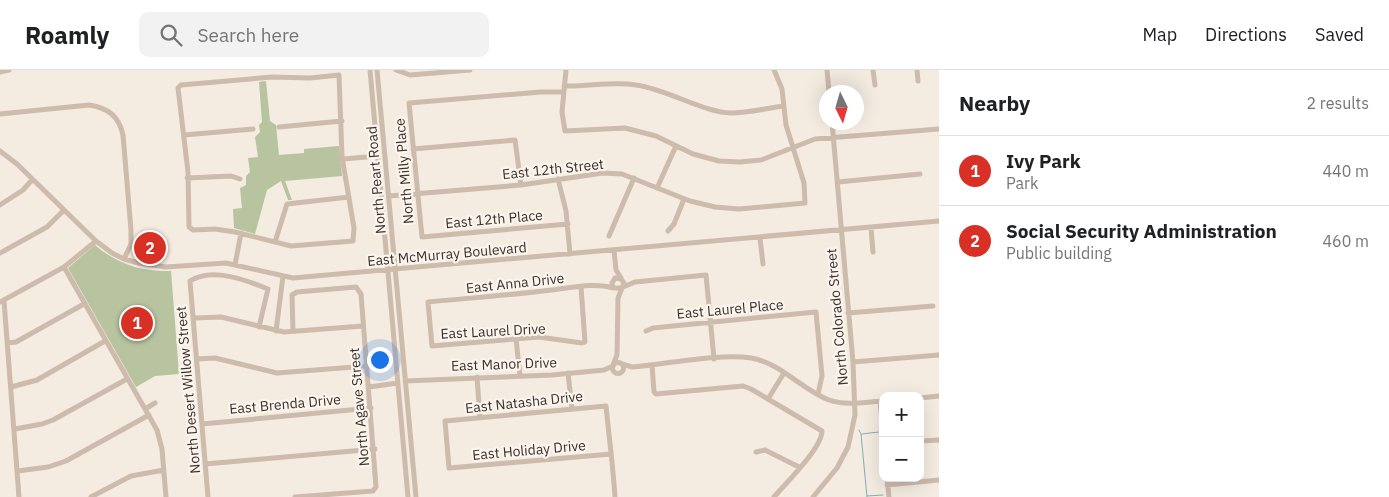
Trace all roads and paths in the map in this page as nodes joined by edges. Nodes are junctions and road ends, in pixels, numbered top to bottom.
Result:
1 (9, 70) edge
2 (370, 70) edge
3 (377, 70) edge
4 (461, 70) edge
5 (470, 70) edge
6 (566, 70) edge
7 (774, 70) edge
8 (827, 70) edge
9 (873, 70) edge
10 (917, 70) edge
11 (400, 71) edge
12 (0, 72) edge
13 (918, 81) dead end
14 (828, 85) edge
15 (875, 85) dead end
16 (564, 86) junction
17 (564, 92) junction
18 (784, 106) junction
19 (0, 114) edge
20 (342, 121) junction
21 (279, 127) dead end
22 (939, 128) edge
23 (253, 129) dead end
24 (832, 130) edge
25 (184, 134) junction
26 (833, 138) junction
27 (676, 146) junction
28 (793, 148) junction
29 (414, 149) junction
30 (0, 151) edge
31 (378, 156) junction
32 (343, 159) junction
33 (920, 174) dead end
34 (187, 178) junction
35 (634, 178) junction
36 (240, 179) dead end
37 (558, 179) junction
38 (32, 180) junction
39 (838, 182) junction
40 (521, 185) junction
41 (657, 188) junction
42 (418, 194) junction
43 (389, 196) junction
44 (349, 197) junction
45 (684, 199) junction
46 (0, 205) edge
47 (64, 210) junction
48 (939, 221) edge
49 (568, 224) junction
50 (871, 228) junction
51 (668, 230) dead end
52 (841, 230) junction
53 (241, 233) junction
54 (609, 236) dead end
55 (422, 237) joint
56 (760, 238) junction
57 (96, 240) junction
58 (275, 242) junction
59 (614, 250) junction
60 (873, 252) dead end
61 (0, 253) edge
62 (570, 254) junction
63 (124, 259) junction
64 (763, 264) dead end
65 (235, 265) junction
66 (64, 267) junction
67 (388, 270) junction
68 (395, 270) junction
69 (616, 270) junction
70 (283, 276) junction
71 (622, 279) junction
72 (613, 280) junction
73 (635, 282) junction
74 (603, 286) junction
75 (622, 287) junction
76 (580, 288) junction
77 (614, 288) junction
78 (618, 298) junction
79 (2, 301) edge
80 (84, 304) junction
81 (933, 306) dead end
82 (848, 313) junction
83 (194, 318) junction
84 (710, 322) junction
85 (364, 326) junction
86 (259, 327) junction
87 (276, 331) junction
88 (293, 331) junction
89 (646, 331) dead end
90 (516, 339) junction
91 (105, 340) junction
92 (7, 343) junction
93 (432, 346) joint
94 (616, 355) junction
95 (939, 355) edge
96 (197, 359) junction
97 (714, 359) junction
98 (853, 362) junction
99 (621, 364) junction
100 (652, 365) junction
101 (367, 366) junction
102 (613, 366) junction
103 (632, 366) junction
104 (604, 370) junction
105 (622, 372) junction
106 (568, 373) junction
107 (615, 373) junction
108 (784, 373) junction
109 (477, 376) junction
110 (520, 376) junction
111 (127, 379) junction
112 (405, 381) junction
113 (398, 383) junction
114 (12, 387) junction
115 (369, 387) junction
116 (818, 394) junction
117 (939, 396) edge
118 (924, 398) edge
119 (768, 399) junction
120 (879, 401) edge
121 (155, 403) dead end
122 (855, 403) junction
123 (371, 408) junction
124 (145, 409) junction
125 (572, 409) junction
126 (149, 415) junction
127 (480, 418) junction
128 (202, 424) junction
129 (15, 429) junction
130 (939, 440) edge
131 (924, 441) edge
132 (375, 449) junction
133 (756, 452) dead end
134 (611, 454) junction
135 (205, 464) junction
136 (799, 467) junction
137 (449, 468) joint
138 (164, 470) junction
139 (18, 471) junction
140 (939, 480) edge
141 (888, 482) edge
142 (888, 485) junction
143 (19, 497) edge
144 (91, 497) edge
145 (166, 497) edge
146 (208, 497) edge
147 (296, 497) edge
148 (408, 497) edge
149 (416, 497) edge
150 (615, 497) edge
151 (774, 497) edge
152 (812, 497) edge
153 (888, 497) edge

1 - 12 street
2 - 31 street, North Peart Road
3 - 43 street, North Peart Road
4 - 5 street
4 - 11 street
6 - 16 street
7 - 18 street
8 - 14 street
9 - 15 street
10 - 13 street
16 - 17 street
16 - 18 street
17 - 27 street
17 - 29 street, North Milly Place
18 - 28 street
19 - 63 street
20 - 21 street
20 - 25 street
20 - 32 street
22 - 26 street
23 - 25 street
24 - 26 street, North Colorado Street
25 - 34 street
26 - 28 street
26 - 39 street, North Colorado Street
27 - 28 street
27 - 41 street
28 - 45 street, East 12th Street
29 - 40 street
29 - 42 street, North Milly Place
30 - 38 street, East McMurray Boulevard
31 - 32 street
31 - 67 street, North Peart Road
32 - 44 street
33 - 39 street
34 - 36 street
34 - 53 street
35 - 37 street, East 12th Street
35 - 41 street, East 12th Street
35 - 54 street
37 - 40 street, East 12th Street
37 - 49 street
38 - 46 street
38 - 47 street, East McMurray Boulevard
39 - 52 street, North Colorado Street
40 - 42 street, East 12th Street
41 - 45 street, East 12th Street
42 - 43 street, East 12th Street
42 - 55 street, North Milly Place
43 - 68 street, North Peart Road
44 - 58 street
44 - 58 street
45 - 51 street
47 - 57 street, East McMurray Boulevard
47 - 61 street
48 - 50 street, East McMurray Boulevard
49 - 55 street, East 12th Place
49 - 62 street
50 - 52 street, East McMurray Boulevard
50 - 60 street
52 - 56 street, East McMurray Boulevard
52 - 82 street, North Colorado Street
53 - 58 street
53 - 65 street
56 - 59 street, East McMurray Boulevard
56 - 64 street
57 - 63 street, East McMurray Boulevard
57 - 66 street
59 - 62 street, East McMurray Boulevard
59 - 69 street
62 - 68 street, East McMurray Boulevard
63 - 65 street, East McMurray Boulevard
65 - 70 street, East McMurray Boulevard
66 - 79 street
66 - 80 street
67 - 68 street, East McMurray Boulevard
67 - 70 street, East McMurray Boulevard
67 - 113 street, North Peart Road
68 - 112 street, North Peart Road
69 - 71 street
69 - 72 street
70 - 87 street
71 - 72 street
71 - 73 street
71 - 75 street
72 - 74 street, East Anna Drive
72 - 77 street
73 - 75 street
73 - 84 street
74 - 76 street, East Anna Drive
74 - 77 street, East Anna Drive
75 - 77 street, East Anna Drive
75 - 78 street
76 - 90 street, East Laurel Drive
76 - 93 street, East Anna Drive
77 - 78 street
78 - 94 street
79 - 92 street
80 - 91 street
80 - 92 street
81 - 82 street
82 - 98 street, North Colorado Street
83 - 86 street
83 - 86 street, North Desert Willow Street
83 - 96 street, North Desert Willow Street
84 - 89 street, East Laurel Place
84 - 97 street
84 - 116 street, East Laurel Place
85 - 88 street
85 - 88 street, North Agave Street
85 - 101 street, North Agave Street
86 - 87 street
87 - 88 street
90 - 93 street, East Laurel Drive
90 - 110 street
91 - 111 street
91 - 114 street
92 - 114 street
94 - 99 street
94 - 102 street
95 - 98 street
96 - 101 street
96 - 128 street, North Desert Willow Street
97 - 100 street
97 - 108 street
98 - 122 street, North Colorado Street
99 - 102 street, East Manor Drive
99 - 103 street
99 - 105 street
100 - 103 street
100 - 119 street
101 - 115 street, North Agave Street
102 - 104 street, East Manor Drive
102 - 107 street
103 - 105 street
104 - 106 street, East Manor Drive
104 - 107 street, East Manor Drive
105 - 107 street
106 - 110 street, East Manor Drive
106 - 125 street
108 - 116 street
108 - 119 street
109 - 110 street, East Manor Drive
109 - 112 street, East Manor Drive
109 - 127 street
111 - 124 street
111 - 129 street
112 - 149 street, North Peart Road
113 - 115 street
113 - 148 street, North Peart Road
114 - 129 street
115 - 123 street, North Agave Street
116 - 122 street
117 - 118 street
119 - 136 street
120 - 122 street
121 - 124 street
122 - 152 street, North Colorado Street
123 - 128 street, East Brenda Drive
123 - 132 street, North Agave Street
124 - 126 street
125 - 127 street, East Natasha Drive
125 - 134 street, East Natasha Drive
126 - 138 street
126 - 139 street
127 - 137 street, East Natasha Drive
128 - 135 street, North Desert Willow Street
129 - 139 street
130 - 131 street
132 - 135 street
132 - 147 street, North Agave Street
133 - 136 street
134 - 137 street, East Holiday Drive
134 - 150 street
135 - 146 street, North Desert Willow Street
136 - 151 street
138 - 144 street
138 - 145 street
139 - 143 street
140 - 142 street
141 - 142 street
142 - 153 street

